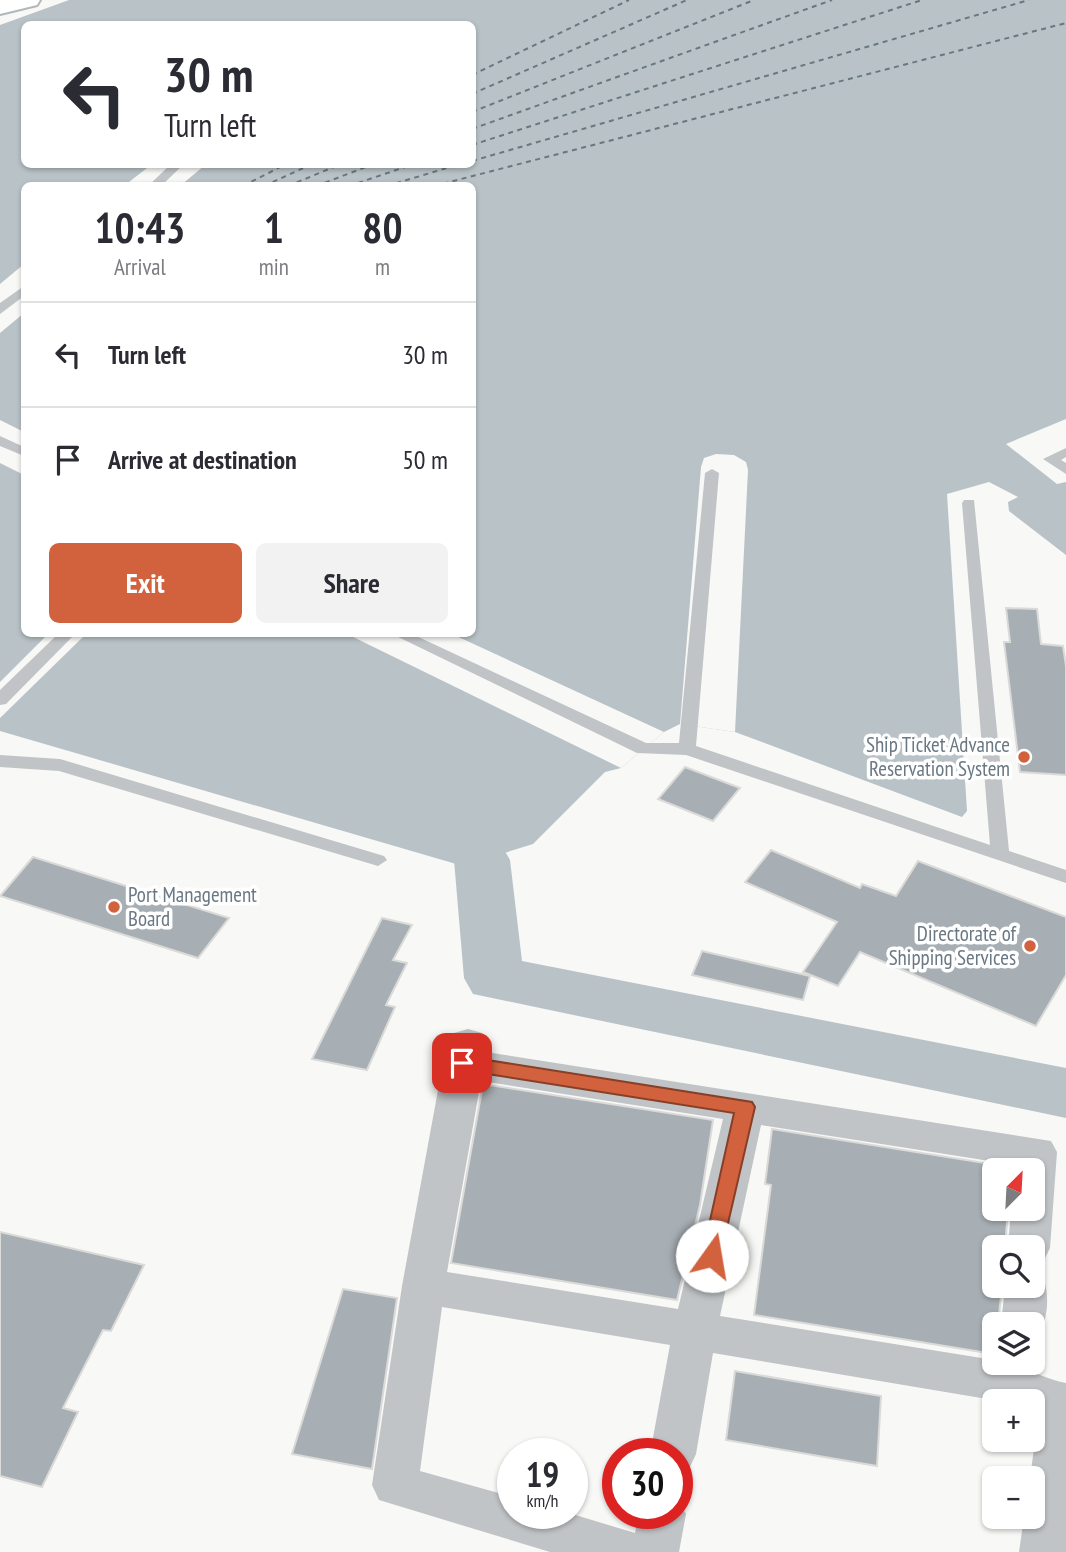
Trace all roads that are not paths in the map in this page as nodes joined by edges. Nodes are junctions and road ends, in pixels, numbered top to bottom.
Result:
1 (29, 0) edge
2 (0, 7) edge
3 (174, 168) edge
4 (158, 182) edge
5 (21, 292) edge
6 (0, 310) edge
7 (0, 440) edge
8 (21, 450) edge
9 (1066, 452) edge
10 (1066, 470) edge
11 (712, 473) dead end
12 (968, 503) dead end
13 (64, 637) edge
14 (406, 637) edge
15 (0, 700) edge
16 (687, 750) junction
17 (0, 761) edge
18 (1000, 853) junction
19 (378, 860) dead end
20 (1066, 877) edge
21 (745, 1107) junction
22 (1036, 1158) edge
23 (423, 1286) junction
24 (695, 1331) junction
25 (982, 1369) edge
26 (1018, 1375) edge
27 (1065, 1403) edge
28 (676, 1438) edge
29 (659, 1529) edge
30 (627, 1552) edge
31 (655, 1552) edge
32 (1043, 1552) edge

1 - 2 main road
3 - 4 lane
5 - 6 lane
7 - 8 lane
9 - 10 lane
11 - 16 lane
12 - 18 lane
13 - 15 lane
14 - 16 lane
16 - 18 lane
17 - 19 lane
18 - 20 lane
21 - 22 street
21 - 23 street
21 - 24 street
23 - 24 street
23 - 30 street
24 - 25 street
24 - 28 street
26 - 27 street
27 - 32 street
29 - 31 street

